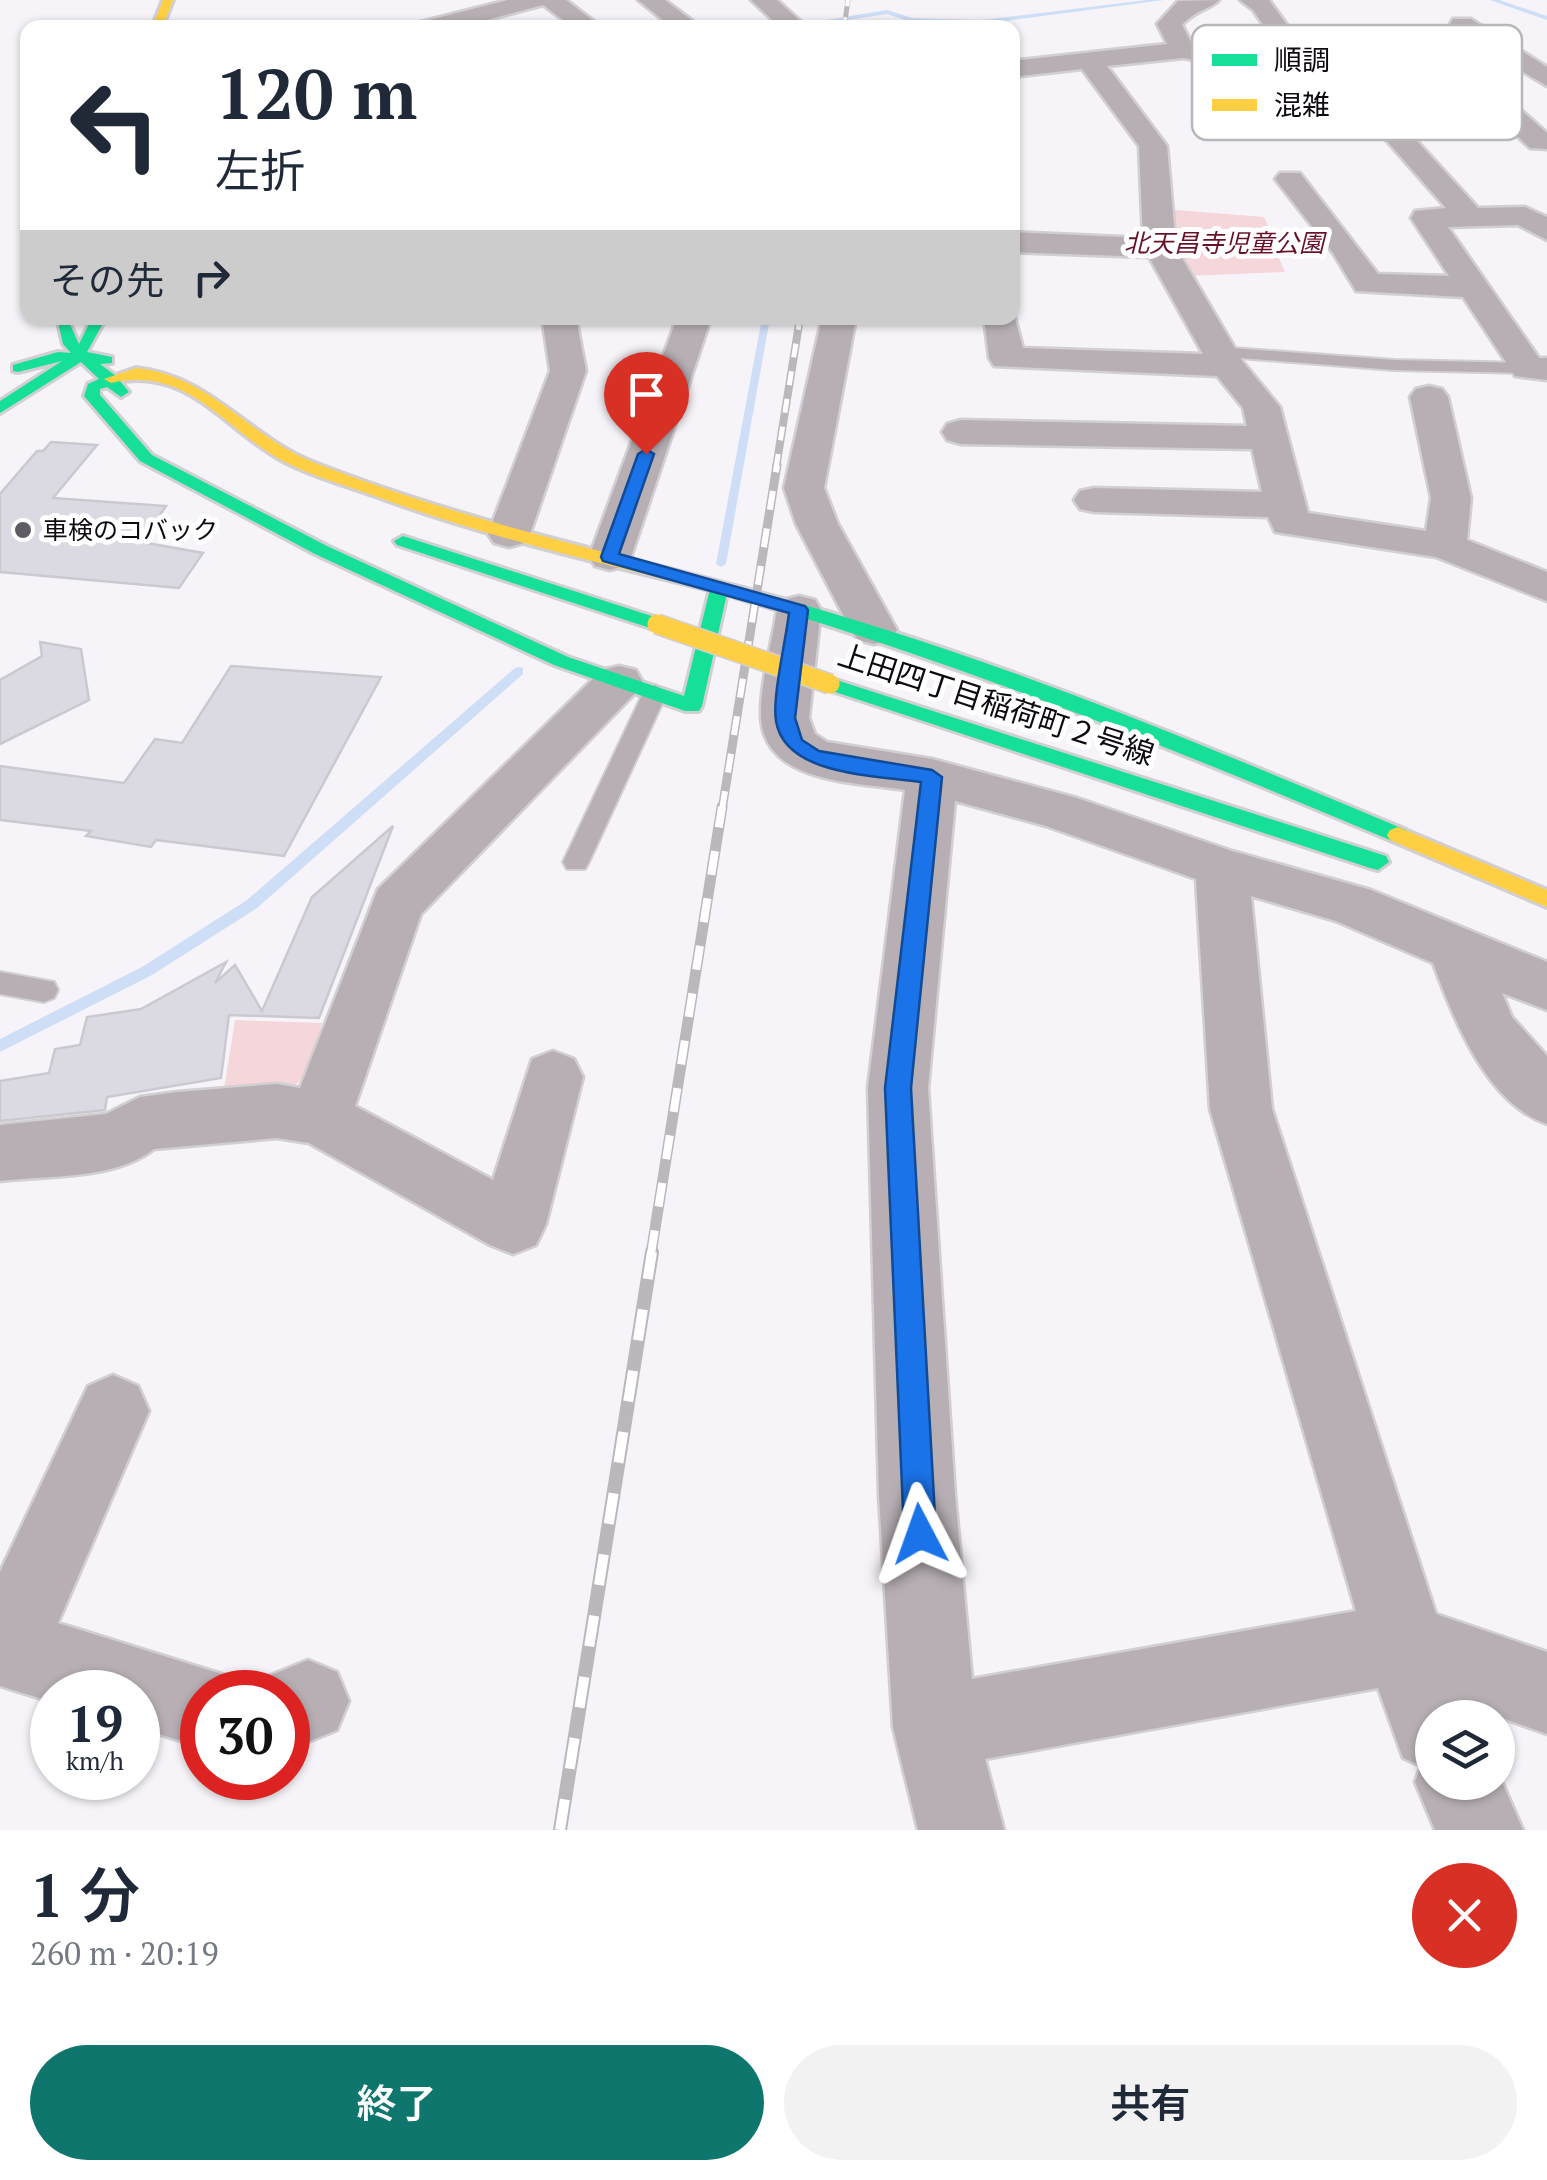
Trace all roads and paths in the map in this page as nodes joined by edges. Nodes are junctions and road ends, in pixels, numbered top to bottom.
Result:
1 (536, 0) edge
2 (551, 0) edge
3 (650, 0) edge
4 (763, 0) edge
5 (1207, 0) edge
6 (1252, 0) edge
7 (457, 20) edge
8 (579, 20) edge
9 (679, 20) edge
10 (787, 20) edge
11 (1275, 25) edge
12 (1184, 50) junction
13 (1192, 51) edge
14 (1522, 62) edge
15 (1091, 63) junction
16 (1020, 68) edge
17 (1547, 78) edge
18 (1522, 124) edge
19 (1401, 140) edge
20 (1545, 143) edge
21 (1290, 179) dead end
22 (1470, 217) junction
23 (1547, 230) edge
24 (1020, 242) edge
25 (1160, 248) junction
26 (1475, 287) junction
27 (59, 325) edge
28 (64, 325) edge
29 (98, 325) edge
30 (560, 325) edge
31 (692, 325) edge
32 (838, 325) edge
33 (1002, 325) edge
34 (124, 343) edge
35 (80, 355) junction
36 (1224, 359) junction
37 (1538, 368) edge
38 (17, 377) edge
39 (106, 378) junction
40 (1428, 396) dead end
41 (0, 408) edge
42 (961, 432) dead end
43 (1269, 438) junction
44 (1094, 500) dead end
45 (1286, 504) junction
46 (509, 534) junction
47 (387, 535) dead end
48 (1445, 546) junction
49 (610, 557) junction
50 (1547, 588) edge
51 (719, 589) junction
52 (799, 610) junction
53 (874, 630) junction
54 (637, 687) junction
55 (932, 777) junction
56 (576, 862) dead end
57 (1222, 868) junction
58 (1397, 868) dead end
59 (1547, 899) edge
60 (1456, 950) junction
61 (0, 983) edge
62 (1547, 987) edge
63 (44, 990) dead end
64 (553, 1077) dead end
65 (1547, 1098) edge
66 (320, 1118) junction
67 (0, 1154) edge
68 (113, 1411) dead end
69 (1403, 1643) junction
70 (3, 1647) edge
71 (1547, 1692) edge
72 (180, 1699) edge
73 (1422, 1700) edge
74 (936, 1728) junction
75 (1466, 1800) edge
76 (961, 1830) edge
77 (1480, 1830) edge

1 - 7 street
2 - 8 street
3 - 9 street
4 - 10 street
5 - 12 street
6 - 11 street
12 - 13 street
12 - 15 street
14 - 17 street
15 - 16 street
15 - 25 street
18 - 20 street
19 - 22 street
21 - 26 street
22 - 23 street
22 - 26 street
24 - 25 street
25 - 36 street
26 - 37 street
27 - 38 street
28 - 35 street
29 - 35 street
30 - 46 street
31 - 49 street
32 - 53 street
33 - 36 street
34 - 35 street
34 - 39 street
34 - 39 street
34 - 46 street
35 - 38 street
35 - 39 street
36 - 37 lane
36 - 43 street
38 - 39 street
38 - 41 street
39 - 54 street
40 - 48 street
42 - 43 street
43 - 45 street
44 - 45 street
45 - 48 street
46 - 49 street
47 - 58 street, 上田四丁目稲荷町２号線, bridge
48 - 50 street
49 - 51 street
51 - 52 street
51 - 54 street
52 - 53 street
52 - 55 street
53 - 59 street
54 - 56 lane
54 - 66 street
55 - 57 street
55 - 74 street
57 - 60 street
57 - 69 street
60 - 62 street
60 - 65 street
61 - 63 lane
64 - 66 street
66 - 67 street
68 - 70 street
69 - 71 street
69 - 73 street
69 - 74 street
70 - 72 street
74 - 76 street
75 - 77 street

